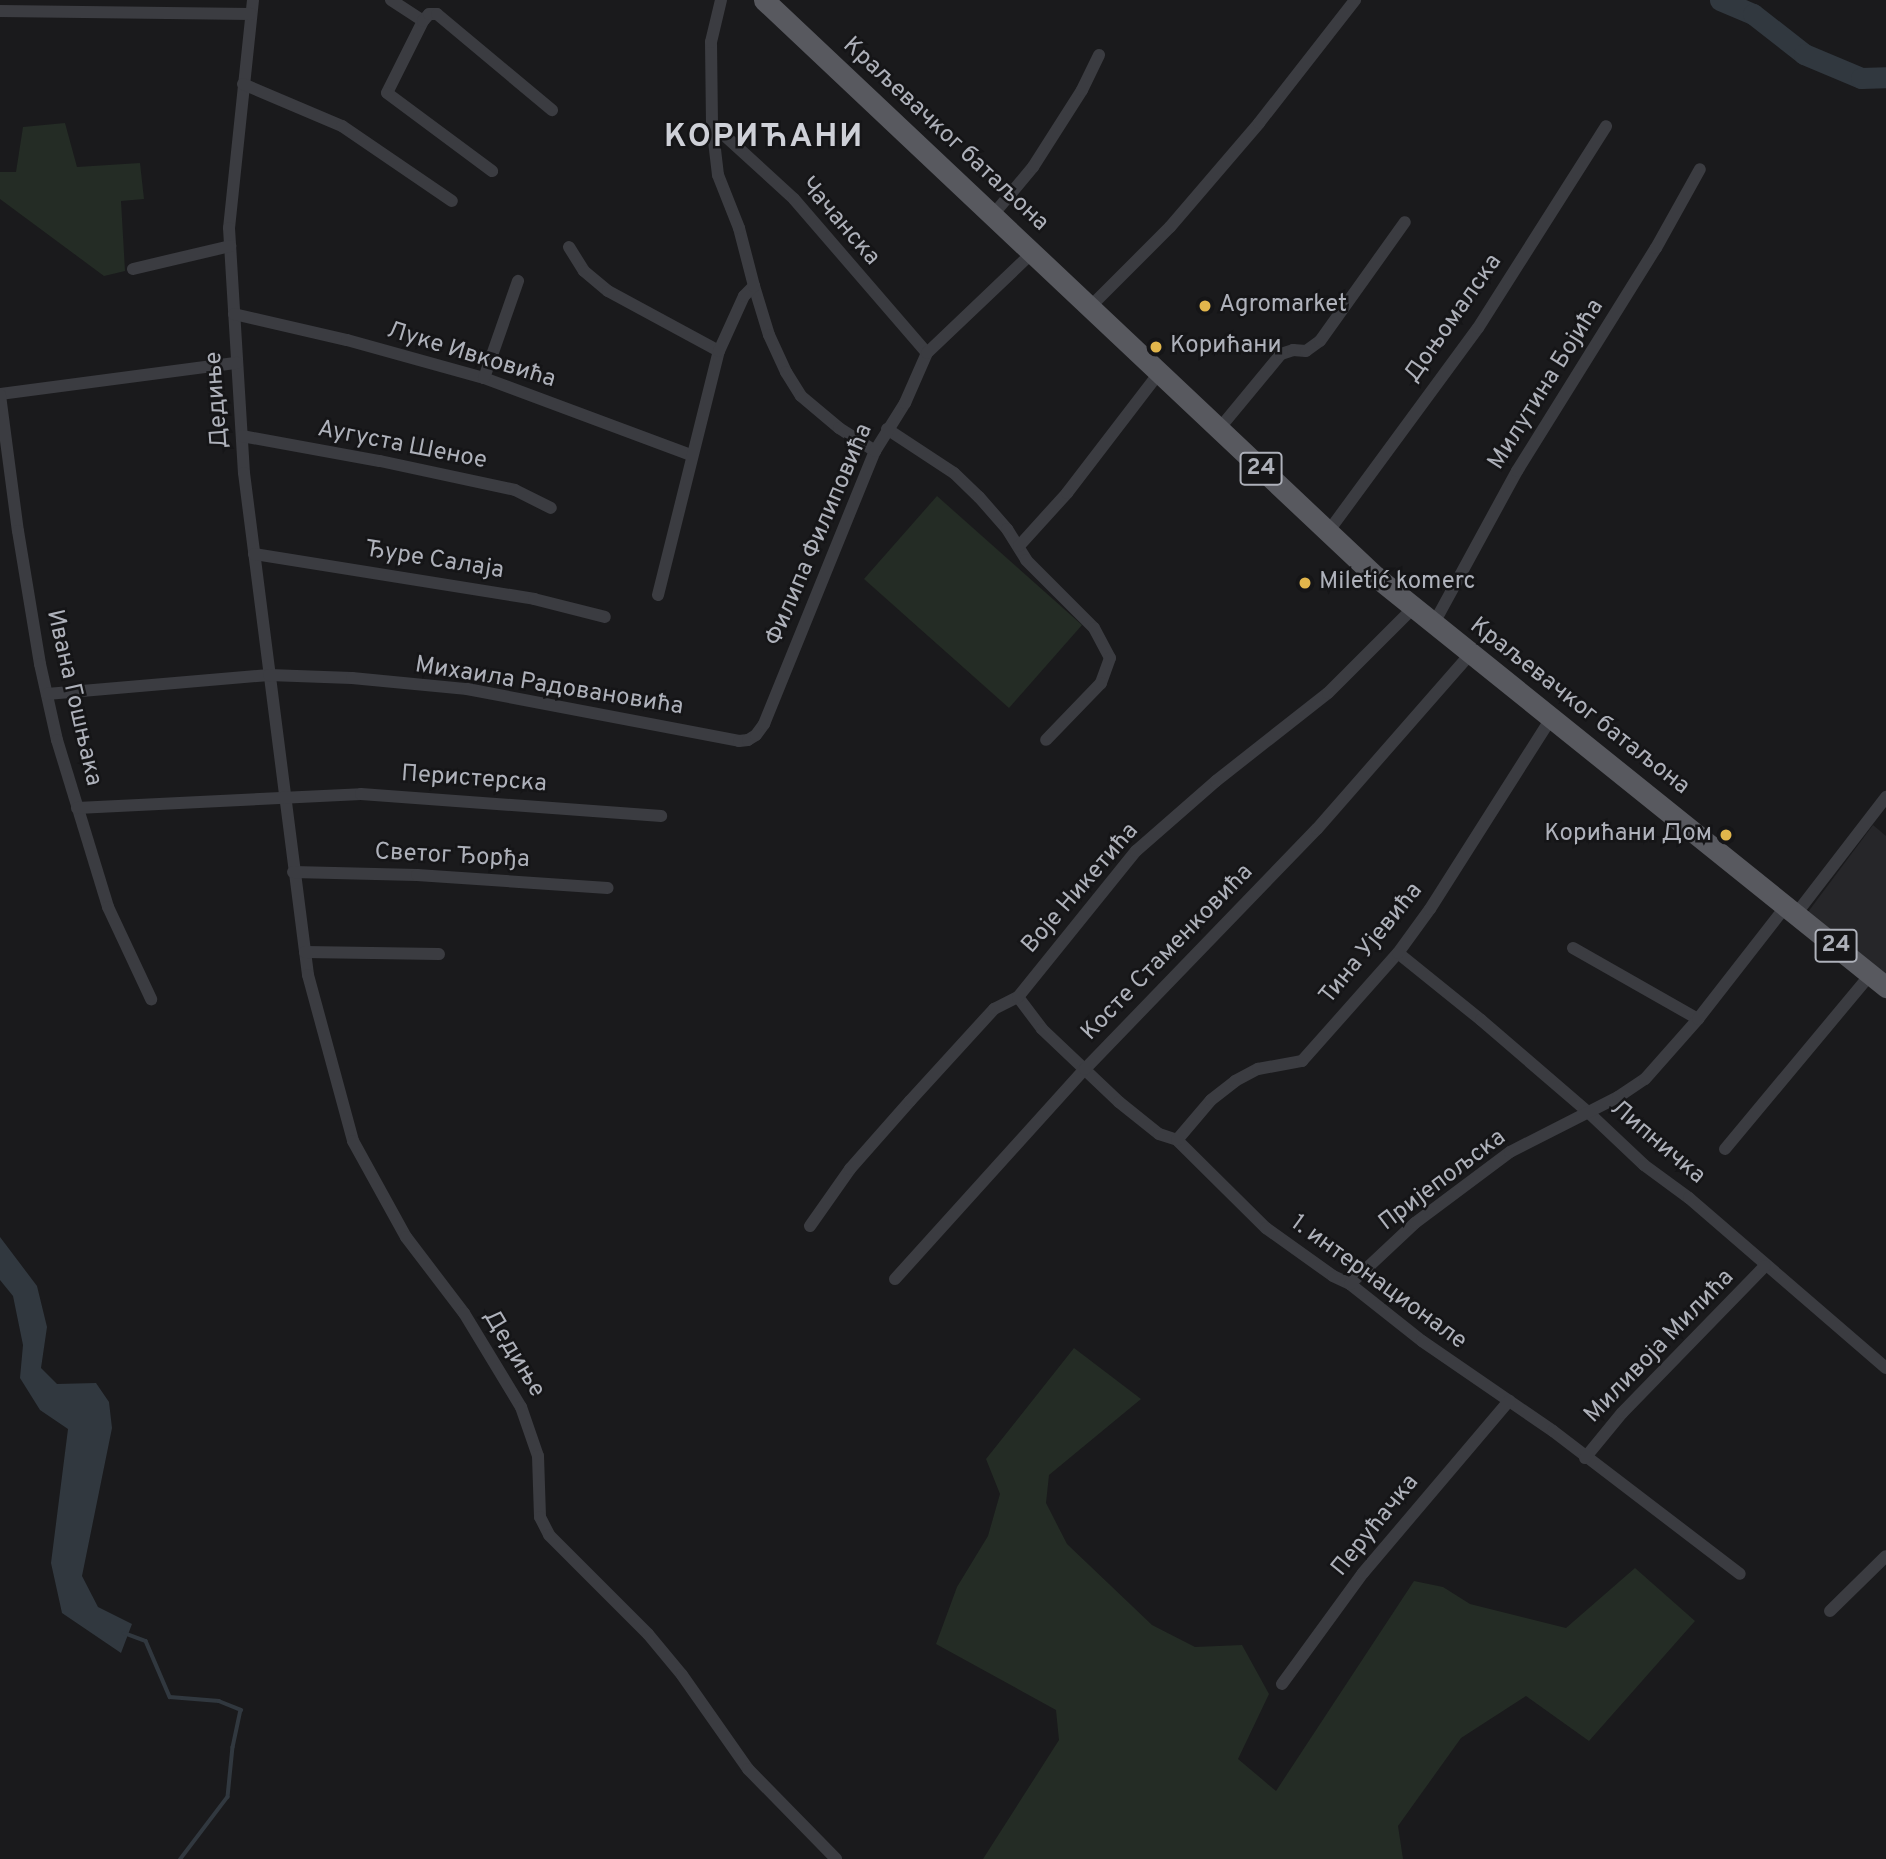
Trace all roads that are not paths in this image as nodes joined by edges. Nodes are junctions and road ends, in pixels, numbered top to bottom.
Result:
1 (253, 0) edge
2 (391, 0) edge
3 (721, 0) edge
4 (764, 0) edge
5 (1355, 0) edge
6 (0, 12) edge
7 (251, 14) junction
8 (423, 21) junction
9 (1099, 55) dead end
10 (243, 85) junction
11 (552, 110) dead end
12 (712, 124) junction
13 (1606, 125) dead end
14 (1700, 169) dead end
15 (492, 172) dead end
16 (452, 201) dead end
17 (992, 216) junction
18 (1405, 222) dead end
19 (230, 246) junction
20 (569, 247) dead end
21 (1032, 253) junction
22 (133, 269) dead end
23 (518, 281) dead end
24 (754, 286) junction
25 (1090, 307) junction
26 (234, 314) junction
27 (719, 351) junction
28 (928, 353) junction
29 (237, 363) junction
30 (1159, 373) junction
31 (484, 378) junction
32 (0, 395) edge
33 (887, 429) junction
34 (1219, 429) junction
35 (242, 436) junction
36 (875, 451) junction
37 (691, 455) junction
38 (551, 508) dead end
39 (1328, 532) junction
40 (1019, 546) junction
41 (254, 554) junction
42 (658, 596) dead end
43 (1413, 608) junction
44 (605, 617) dead end
45 (1433, 625) junction
46 (1470, 654) junction
47 (269, 675) junction
48 (47, 694) junction
49 (1550, 718) junction
50 (1046, 740) dead end
51 (738, 741) joint
52 (283, 796) junction
53 (1886, 797) edge
54 (77, 808) junction
55 (661, 816) dead end
56 (293, 872) junction
57 (608, 888) dead end
58 (1791, 910) junction
59 (1573, 948) dead end
60 (305, 952) junction
61 (1398, 953) junction
62 (439, 954) dead end
63 (1878, 981) edge
64 (1018, 997) junction
65 (151, 999) dead end
66 (1698, 1019) junction
67 (1085, 1069) junction
68 (1589, 1113) junction
69 (1177, 1140) junction
70 (1725, 1149) dead end
71 (810, 1226) dead end
72 (1765, 1266) junction
73 (895, 1279) dead end
74 (1350, 1284) junction
75 (1886, 1368) edge
76 (1509, 1401) junction
77 (1585, 1458) junction
78 (1886, 1556) edge
79 (1740, 1574) dead end
80 (1830, 1611) dead end
81 (1282, 1684) dead end
82 (836, 1859) edge

1 - 7 street, Дедиње
2 - 8 street
3 - 12 street
4 - 17 main road, Краљевачког батаљона / 24
5 - 25 street
6 - 7 street
7 - 10 street, Дедиње
8 - 11 street
8 - 15 street
9 - 17 street
10 - 16 street
10 - 19 street, Дедиње
12 - 24 street
12 - 28 street, Чачанска
13 - 39 street, Доњомалска
14 - 45 street, Милутина Бојића
17 - 21 main road, Краљевачког батаљона / 24
18 - 34 street
19 - 22 street
19 - 26 street, Дедиње
20 - 27 street
21 - 25 main road, Краљевачког батаљона / 24
21 - 28 street, Филипа Филиповића
23 - 31 street
24 - 27 street
24 - 36 street
25 - 30 main road, Краљевачког батаљона / 24
26 - 29 street, Дедиње
26 - 31 street, Луке Ивковића
27 - 37 street
28 - 33 street, Филипа Филиповића
29 - 32 street
29 - 35 street, Дедиње
30 - 34 main road, Краљевачког батаљона / 24
30 - 40 street
31 - 37 street, Луке Ивковића
32 - 48 street, Ивана Гошњака
33 - 36 street, Филипа Филиповића
33 - 40 street
34 - 39 main road, Краљевачког батаљона / 24
35 - 38 street, Аугуста Шеное
35 - 41 street, Дедиње
36 - 51 street, Филипа Филиповића
37 - 42 street
39 - 43 main road, Краљевачког батаљона / 24
40 - 50 street
41 - 44 street, Ђуре Салаја
41 - 47 street, Дедиње
43 - 45 main road, Краљевачког батаљона / 24
43 - 64 street, Воје Никетића
45 - 46 main road, Краљевачког батаљона / 24
46 - 49 main road, Краљевачког батаљона / 24
46 - 67 street, Косте Стаменковића
47 - 48 street, Михаила Радовановића
47 - 51 street, Михаила Радовановића
47 - 52 street, Дедиње
48 - 54 street, Ивана Гошњака
49 - 58 main road, Краљевачког батаљона / 24
49 - 61 street, Тина Ујевића
52 - 54 street
52 - 55 street, Перистерска
52 - 56 street, Дедиње
53 - 58 street, Пријепољска
54 - 65 street, Ивана Гошњака
56 - 57 street, Светог Ђорђа
56 - 60 street, Дедиње
58 - 63 main road, Краљевачког батаљона / 24
58 - 66 street, Пријепољска
59 - 66 street
60 - 62 street
60 - 82 street, Дедиње
61 - 68 street, Липничка
61 - 69 street, Тина Ујевића
63 - 70 street
64 - 67 street, 1. интернационале
64 - 71 street, Воје Никетића
66 - 68 street, Пријепољска
67 - 69 street, 1. интернационале
67 - 73 street, Косте Стаменковића
68 - 72 street, Липничка
68 - 74 street, Пријепољска
69 - 74 street, 1. интернационале
72 - 75 street, Липничка
72 - 77 street, Миливоја Милића
74 - 76 street, 1. интернационале
76 - 77 street, 1. интернационале
76 - 81 street, Перућачка
77 - 79 street, 1. интернационале
78 - 80 street

